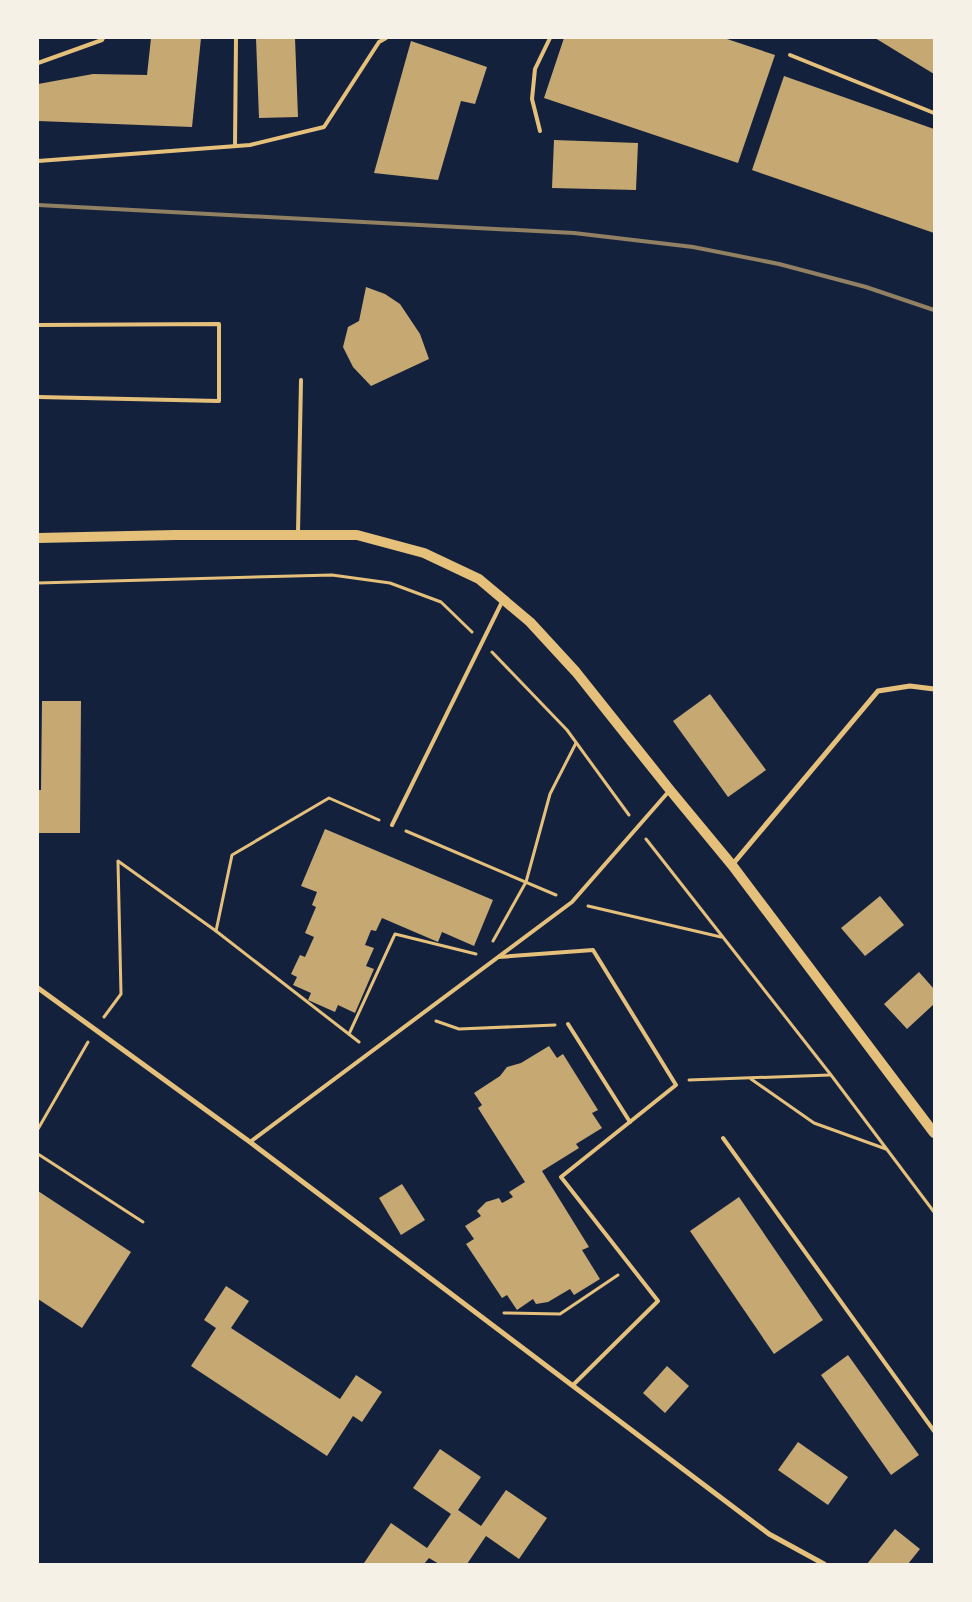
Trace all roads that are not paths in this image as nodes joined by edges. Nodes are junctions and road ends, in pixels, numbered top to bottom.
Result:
1 (103, 38) edge
2 (236, 38) edge
3 (386, 38) edge
4 (550, 38) edge
5 (790, 55) dead end
6 (38, 63) edge
7 (934, 113) edge
8 (540, 131) dead end
9 (234, 146) junction
10 (38, 161) edge
11 (38, 325) edge
12 (301, 380) dead end
13 (38, 397) edge
14 (298, 535) junction
15 (38, 538) edge
16 (503, 600) junction
17 (934, 689) edge
18 (670, 790) junction
19 (392, 825) road end
20 (732, 865) junction
21 (498, 957) junction
22 (38, 988) edge
23 (568, 1024) road end
24 (630, 1122) junction
25 (934, 1133) edge
26 (723, 1138) dead end
27 (250, 1142) junction
28 (572, 1385) junction
29 (934, 1430) edge
30 (824, 1564) edge

1 - 6 lane
2 - 9 lane
3 - 9 lane
4 - 8 lane
5 - 7 lane
9 - 10 lane
11 - 13 lane
12 - 14 lane
14 - 15 main road
14 - 16 main road
16 - 18 main road
16 - 19 lane
17 - 20 street
18 - 20 main road
18 - 21 lane
20 - 25 main road
21 - 24 lane
21 - 27 lane
22 - 27 street
23 - 24 lane
24 - 28 lane
26 - 29 lane
27 - 28 street
28 - 30 street

